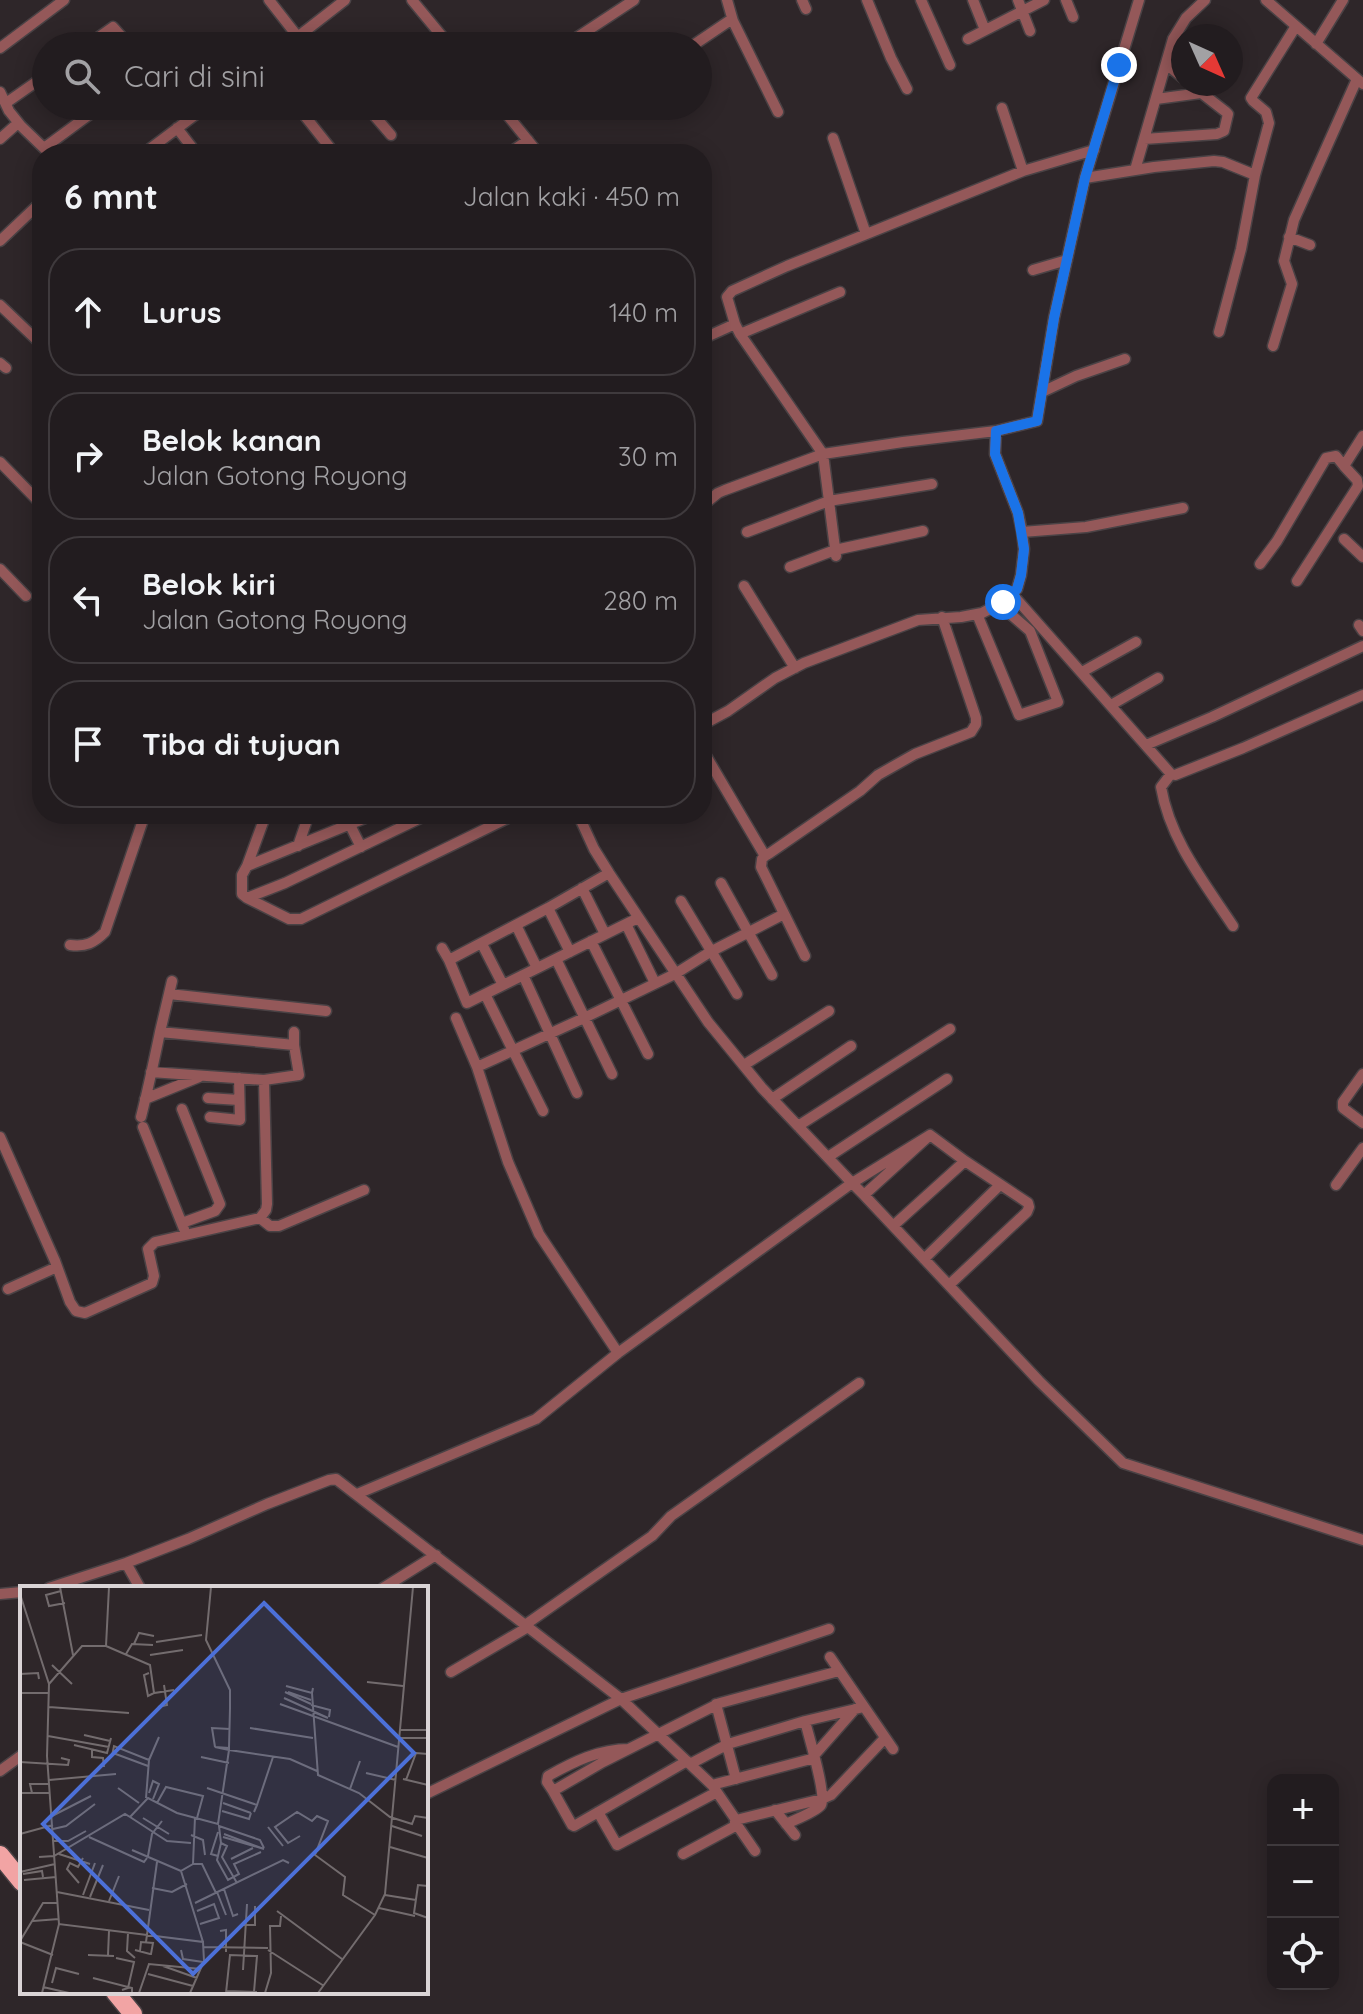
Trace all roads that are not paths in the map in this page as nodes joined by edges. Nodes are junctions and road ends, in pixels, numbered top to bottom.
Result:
1 (64, 0) edge
2 (269, 0) edge
3 (345, 0) edge
4 (412, 0) edge
5 (634, 0) edge
6 (727, 0) edge
7 (867, 0) edge
8 (921, 0) edge
9 (973, 0) edge
10 (1018, 0) edge
11 (1044, 0) edge
12 (1066, 0) edge
13 (1139, 0) edge
14 (1205, 0) edge
15 (1343, 0) edge
16 (1272, 2) edge
17 (1022, 11) junction
18 (1073, 17) dead end
19 (732, 19) junction
20 (1296, 26) junction
21 (985, 30) junction
22 (1030, 31) dead end
23 (300, 32) edge
24 (305, 32) edge
25 (438, 32) edge
26 (585, 32) edge
27 (712, 32) edge
28 (968, 39) dead end
29 (1316, 44) junction
30 (0, 48) edge
31 (1166, 64) junction
32 (950, 65) dead end
33 (1171, 68) edge
34 (32, 82) edge
35 (1360, 82) edge
36 (907, 89) dead end
37 (1178, 96) edge
38 (1206, 96) edge
39 (3, 97) edge
40 (1156, 99) junction
41 (1002, 108) dead end
42 (778, 112) dead end
43 (84, 120) edge
44 (187, 120) edge
45 (308, 120) edge
46 (378, 120) edge
47 (512, 120) edge
48 (18, 123) junction
49 (177, 128) junction
50 (391, 135) dead end
51 (833, 138) dead end
52 (0, 139) edge
53 (1144, 139) junction
54 (528, 140) junction
55 (40, 144) edge
56 (55, 144) edge
57 (156, 144) edge
58 (189, 144) edge
59 (327, 144) edge
60 (522, 144) edge
61 (531, 144) edge
62 (1094, 150) junction
63 (1135, 170) junction
64 (1023, 171) junction
65 (1255, 175) junction
66 (1085, 178) junction
67 (32, 211) edge
68 (866, 234) junction
69 (1289, 237) junction
70 (0, 241) edge
71 (1310, 245) dead end
72 (1067, 260) junction
73 (1033, 270) dead end
74 (840, 292) dead end
75 (0, 305) edge
76 (737, 329) junction
77 (1219, 332) dead end
78 (32, 335) edge
79 (712, 336) edge
80 (1273, 346) dead end
81 (1125, 359) dead end
82 (1042, 392) junction
83 (996, 431) junction
84 (1361, 444) edge
85 (823, 454) junction
86 (0, 462) edge
87 (1344, 466) junction
88 (932, 484) dead end
89 (32, 495) edge
90 (712, 499) edge
91 (829, 501) junction
92 (1183, 508) dead end
93 (923, 531) dead end
94 (747, 532) dead end
95 (1022, 532) junction
96 (1344, 539) dead end
97 (836, 553) junction
98 (1363, 557) edge
99 (1260, 564) dead end
100 (790, 567) dead end
101 (0, 569) edge
102 (1297, 581) dead end
103 (744, 586) dead end
104 (1012, 594) junction
105 (26, 596) dead end
106 (999, 604) junction
107 (977, 614) junction
108 (942, 617) junction
109 (1136, 642) dead end
110 (1363, 646) edge
111 (795, 668) junction
112 (1082, 672) junction
113 (1158, 678) dead end
114 (1363, 695) edge
115 (1111, 705) junction
116 (712, 720) edge
117 (1146, 745) junction
118 (712, 766) edge
119 (1171, 774) junction
120 (142, 824) edge
121 (262, 824) edge
122 (306, 824) edge
123 (344, 824) edge
124 (353, 824) edge
125 (408, 824) edge
126 (496, 824) edge
127 (583, 824) edge
128 (298, 846) junction
129 (361, 847) junction
130 (765, 856) junction
131 (247, 866) junction
132 (609, 873) junction
133 (721, 883) dead end
134 (582, 888) junction
135 (247, 898) junction
136 (681, 901) dead end
137 (548, 908) junction
138 (784, 914) junction
139 (638, 918) junction
140 (626, 924) junction
141 (516, 925) junction
142 (1233, 926) dead end
143 (747, 933) junction
144 (605, 934) junction
145 (591, 941) junction
146 (482, 944) junction
147 (70, 945) dead end
148 (442, 948) dead end
149 (570, 952) junction
150 (710, 952) junction
151 (805, 956) dead end
152 (556, 959) junction
153 (449, 960) junction
154 (537, 968) junction
155 (675, 974) junction
156 (523, 975) junction
157 (772, 975) dead end
158 (172, 981) dead end
159 (655, 983) junction
160 (503, 985) junction
161 (169, 994) junction
162 (485, 994) junction
163 (737, 994) dead end
164 (621, 1000) junction
165 (326, 1011) dead end
166 (829, 1011) dead end
167 (456, 1018) dead end
168 (584, 1018) junction
169 (950, 1029) dead end
170 (160, 1032) junction
171 (294, 1032) dead end
172 (549, 1034) junction
173 (294, 1045) junction
174 (851, 1046) dead end
175 (514, 1049) junction
176 (648, 1054) dead end
177 (744, 1065) junction
178 (477, 1067) junction
179 (151, 1072) junction
180 (612, 1074) dead end
181 (1363, 1074) edge
182 (201, 1076) junction
183 (239, 1078) junction
184 (947, 1079) dead end
185 (264, 1080) junction
186 (577, 1093) dead end
187 (208, 1098) dead end
188 (145, 1099) junction
189 (772, 1099) junction
190 (239, 1100) junction
191 (182, 1109) dead end
192 (543, 1111) dead end
193 (210, 1117) dead end
194 (1363, 1123) edge
195 (798, 1126) junction
196 (930, 1135) junction
197 (0, 1137) edge
198 (1363, 1148) edge
199 (828, 1157) junction
200 (965, 1161) junction
201 (852, 1183) junction
202 (1000, 1185) junction
203 (1336, 1185) dead end
204 (364, 1190) dead end
205 (864, 1195) junction
206 (260, 1218) junction
207 (182, 1223) junction
208 (893, 1226) junction
209 (186, 1235) junction
210 (924, 1259) junction
211 (57, 1267) junction
212 (949, 1285) junction
213 (8, 1289) dead end
214 (618, 1353) junction
215 (859, 1383) dead end
216 (357, 1494) junction
217 (1363, 1540) edge
218 (436, 1555) junction
219 (126, 1563) junction
220 (55, 1586) edge
221 (139, 1586) edge
222 (386, 1586) edge
223 (20, 1592) edge
224 (0, 1594) edge
225 (526, 1626) junction
226 (829, 1629) dead end
227 (830, 1657) dead end
228 (839, 1671) junction
229 (451, 1672) dead end
230 (621, 1699) junction
231 (716, 1704) junction
232 (859, 1708) junction
233 (805, 1721) junction
234 (660, 1734) junction
235 (885, 1738) junction
236 (728, 1744) junction
237 (893, 1749) dead end
238 (20, 1756) edge
239 (815, 1756) junction
240 (689, 1762) junction
241 (0, 1771) edge
242 (736, 1779) junction
243 (714, 1788) junction
244 (428, 1793) edge
245 (822, 1799) junction
246 (775, 1810) junction
247 (598, 1812) junction
248 (736, 1823) junction
249 (786, 1824) junction
250 (795, 1835) dead end
251 (755, 1851) dead end
252 (683, 1854) dead end
253 (0, 1855) edge
254 (20, 1880) edge
255 (117, 1994) edge
256 (133, 2014) edge

1 - 30 street
2 - 23 street
3 - 24 street
4 - 25 street
5 - 26 street
6 - 19 street
7 - 36 street
8 - 32 street
9 - 21 street
10 - 17 street
11 - 17 street
12 - 18 street
13 - 62 street
14 - 31 street
15 - 29 street
16 - 20 street
17 - 21 street
17 - 22 street
19 - 27 street
19 - 42 street
20 - 29 street
20 - 65 street
21 - 28 street
29 - 35 street
31 - 33 street
31 - 40 street
34 - 39 street
35 - 69 street
37 - 40 street
38 - 53 street
39 - 48 street
40 - 53 street
41 - 64 street
43 - 56 street
44 - 49 street
45 - 59 street
46 - 50 street
47 - 54 street
48 - 52 street
48 - 55 street
49 - 57 street
49 - 58 street
51 - 68 street
53 - 63 street
54 - 60 street
54 - 61 street
62 - 64 street
62 - 66 street
63 - 65 street
63 - 66 street
64 - 68 street
65 - 77 street
66 - 72 street
67 - 70 street
68 - 76 street
69 - 71 street
69 - 80 street
72 - 73 street
72 - 82 street
74 - 76 street
75 - 78 street
76 - 79 street
76 - 85 street
81 - 82 street
82 - 83 street
83 - 85 street
83 - 95 street
84 - 87 street
85 - 90 street
85 - 91 street
86 - 89 street
87 - 99 street
87 - 102 street
88 - 91 street
91 - 94 street
91 - 97 street
92 - 95 street
93 - 97 street
95 - 104 street
96 - 98 street
97 - 100 street
101 - 105 street
103 - 111 street
104 - 106 street
104 - 112 street
106 - 107 street
106 - 107 street
107 - 108 street
108 - 111 street
108 - 130 street
109 - 112 street
110 - 117 street
111 - 116 street
112 - 115 street
113 - 115 street
114 - 119 street
115 - 117 street
117 - 119 street
118 - 130 street
119 - 142 street
120 - 147 street
121 - 131 street
122 - 128 street
123 - 128 street
124 - 129 street
125 - 129 street
126 - 135 street
127 - 132 street
128 - 131 street
129 - 135 street
130 - 138 street
131 - 135 street
132 - 134 street
132 - 139 street
133 - 143 street
134 - 137 street
134 - 144 street
136 - 150 street
137 - 141 street
137 - 149 street
138 - 143 street
138 - 151 street
139 - 140 street
139 - 155 street
140 - 144 street
140 - 159 street
141 - 146 street
141 - 154 street
143 - 150 street
143 - 157 street
144 - 145 street
145 - 149 street
145 - 164 street
146 - 153 street
146 - 160 street
148 - 153 street
149 - 152 street
150 - 155 street
150 - 163 street
152 - 154 street
152 - 168 street
153 - 162 street
154 - 156 street
155 - 159 street
155 - 177 street
156 - 160 street
156 - 172 street
158 - 161 street
159 - 164 street
160 - 162 street
161 - 165 street
161 - 170 street
162 - 175 street
164 - 168 street
164 - 176 street
166 - 177 street
167 - 178 street
168 - 172 street
168 - 180 street
169 - 195 street
170 - 173 street
170 - 179 street
171 - 173 street
172 - 175 street
172 - 186 street
173 - 185 street
174 - 189 street
175 - 178 street
175 - 192 street
177 - 189 street
178 - 214 street
179 - 182 street
179 - 188 street
181 - 194 street
182 - 183 street
182 - 188 street
183 - 185 street
183 - 190 street
184 - 199 street
185 - 206 street
187 - 190 street
188 - 207 street
189 - 195 street
190 - 193 street
191 - 207 street
195 - 199 street
196 - 200 street
196 - 201 street
196 - 205 street
197 - 211 street
198 - 203 street
199 - 201 street
200 - 202 street
200 - 208 street
201 - 205 street
201 - 214 street
202 - 210 street
202 - 212 street
204 - 206 street
205 - 208 street
206 - 209 street
207 - 209 street
208 - 210 street
209 - 211 street
210 - 212 street
211 - 213 street
212 - 217 street
214 - 216 street
215 - 225 street
216 - 218 street
216 - 219 street
218 - 222 street
218 - 225 street
219 - 220 street
219 - 221 street
223 - 224 street
225 - 229 street
225 - 230 street
226 - 230 street
227 - 228 street
228 - 231 street
228 - 232 street
230 - 234 street
230 - 244 street
231 - 234 street
231 - 236 street
232 - 233 street
232 - 235 street
232 - 239 street
233 - 236 street
233 - 239 street
234 - 240 street
234 - 247 street
235 - 237 street
235 - 245 street
236 - 240 street
236 - 242 street
238 - 241 street
239 - 242 street
239 - 245 street
240 - 243 street
240 - 247 street
242 - 243 street
243 - 247 street
243 - 248 street
245 - 246 street
245 - 249 street
246 - 248 street
246 - 249 street
248 - 251 street
248 - 252 street
249 - 250 street
253 - 254 highway
255 - 256 highway

